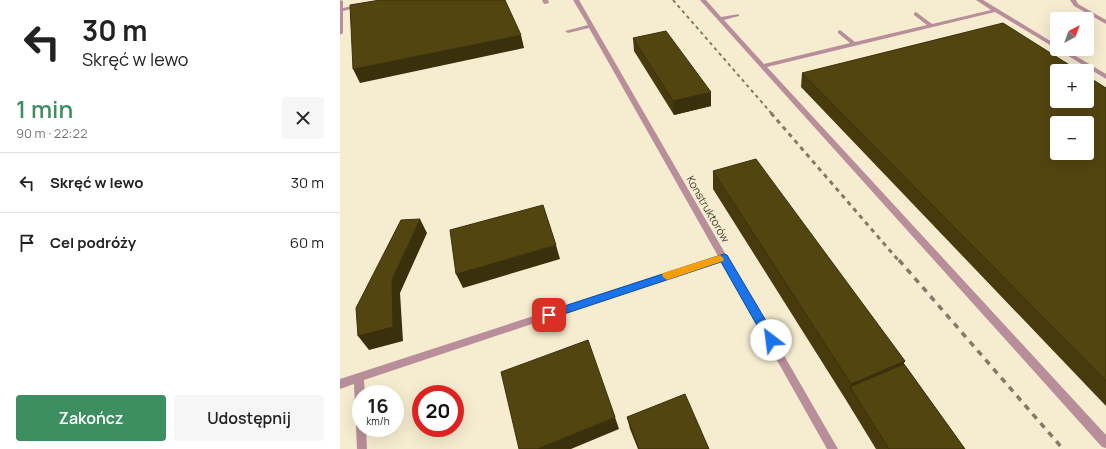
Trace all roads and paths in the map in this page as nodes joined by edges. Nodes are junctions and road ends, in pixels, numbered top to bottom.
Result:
1 (576, 0) edge
2 (703, 0) edge
3 (979, 0) edge
4 (1073, 0) edge
5 (340, 1) edge
6 (369, 5) edge
7 (340, 10) edge
8 (996, 10) junction
9 (916, 14) dead end
10 (737, 15) dead end
11 (720, 19) junction
12 (1106, 22) edge
13 (591, 26) junction
14 (932, 26) junction
15 (568, 31) dead end
16 (840, 32) dead end
17 (340, 33) edge
18 (1050, 43) edge
19 (854, 44) junction
20 (1072, 56) edge
21 (762, 66) junction
22 (1106, 77) edge
23 (724, 257) junction
24 (359, 378) junction
25 (340, 384) edge
26 (1106, 443) edge
27 (362, 449) edge
28 (834, 449) edge

1 - 13 lane, Konstruktorów
2 - 11 lane
3 - 8 lane
4 - 12 lane
5 - 7 lane
6 - 7 lane
7 - 17 lane
8 - 14 lane
8 - 18 lane
9 - 14 lane
10 - 11 lane
11 - 21 lane
13 - 15 lane
13 - 23 lane, Konstruktorów
14 - 19 lane
16 - 19 lane
19 - 21 lane
20 - 22 lane
21 - 26 lane
23 - 24 lane
23 - 28 lane, Konstruktorów
24 - 25 lane
24 - 27 lane

